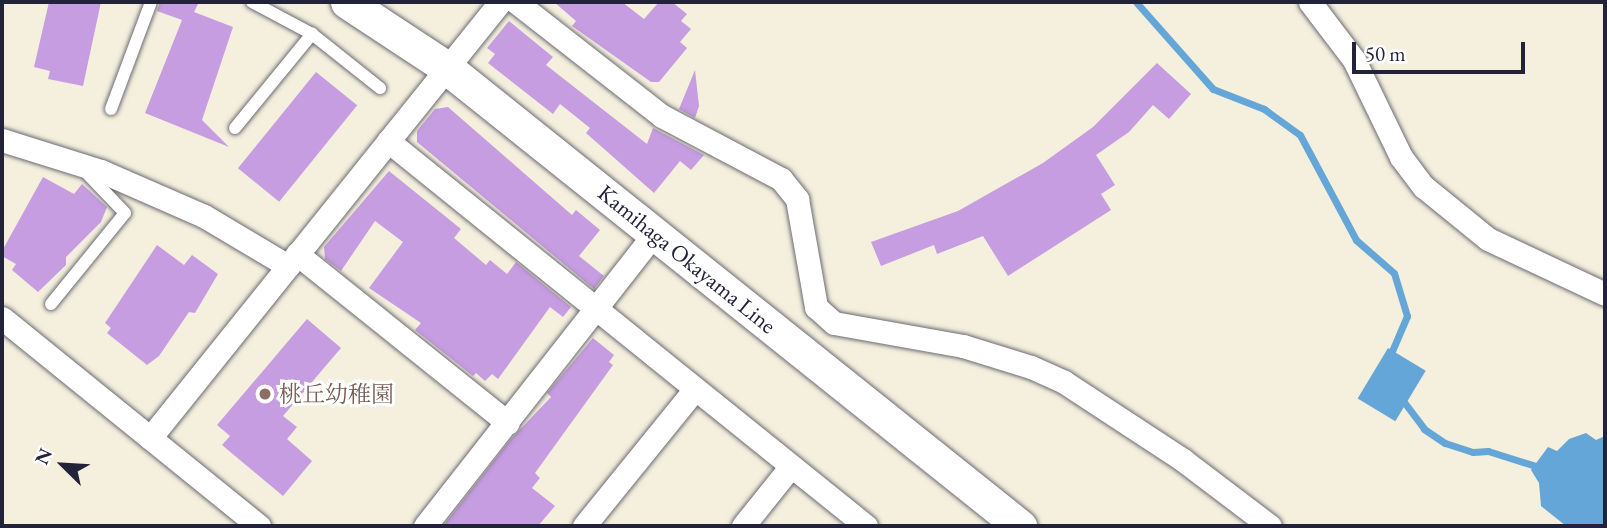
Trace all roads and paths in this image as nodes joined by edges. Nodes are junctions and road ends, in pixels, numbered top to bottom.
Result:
1 (151, 2) edge
2 (252, 2) edge
3 (346, 2) edge
4 (500, 2) edge
5 (516, 2) edge
6 (1310, 2) edge
7 (312, 34) junction
8 (447, 68) junction
9 (380, 88) dead end
10 (111, 109) dead end
11 (235, 128) dead end
12 (2, 140) edge
13 (388, 141) junction
14 (79, 163) junction
15 (655, 233) junction
16 (292, 260) junction
17 (1605, 294) edge
18 (51, 304) dead end
19 (597, 309) junction
20 (2, 318) edge
21 (695, 388) junction
22 (508, 423) junction
23 (150, 438) junction
24 (791, 466) junction
25 (230, 516) edge
26 (259, 526) edge
27 (425, 526) edge
28 (584, 526) edge
29 (743, 526) edge
30 (866, 526) edge
31 (1020, 526) edge
32 (1270, 526) edge

1 - 10 lane
2 - 7 lane
3 - 8 main road, Kamihaga Okayama Line
4 - 8 street
5 - 32 street
6 - 17 street
7 - 9 lane
7 - 11 lane
8 - 13 street
8 - 15 main road, Kamihaga Okayama Line
12 - 14 street
13 - 16 street
13 - 19 street
14 - 16 street
14 - 18 lane
15 - 19 street
15 - 31 main road, Kamihaga Okayama Line
16 - 22 street
16 - 23 street
19 - 21 street
19 - 22 street
20 - 23 street
21 - 24 street
21 - 28 street
22 - 27 street
23 - 25 street
24 - 29 street
24 - 30 street
25 - 26 street

